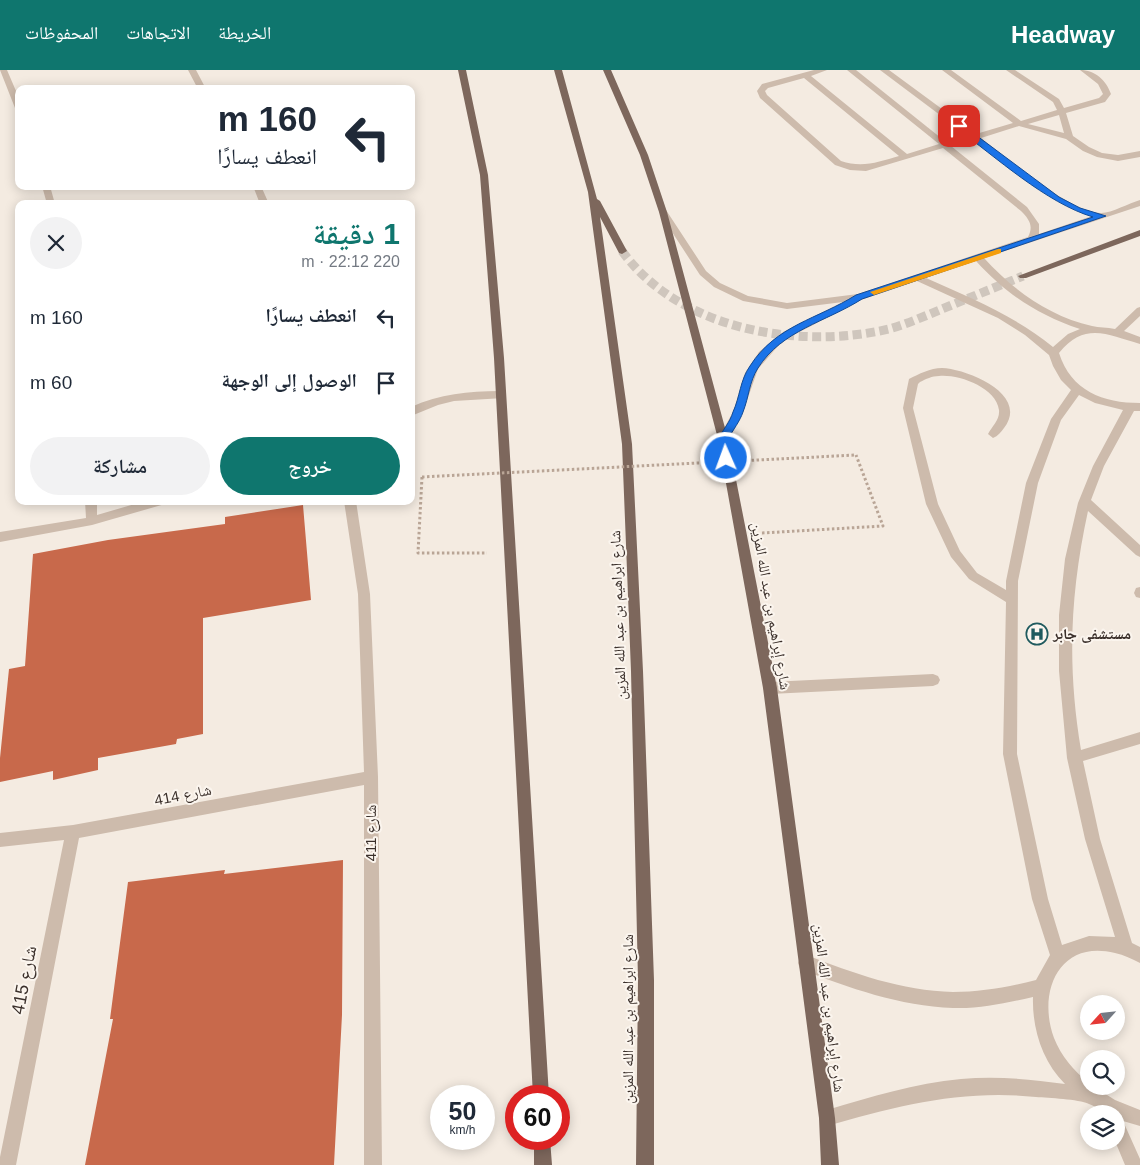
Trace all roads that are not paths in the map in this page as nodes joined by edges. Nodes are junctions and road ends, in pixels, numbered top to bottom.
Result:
1 (4, 70) edge
2 (192, 70) edge
3 (462, 70) edge
4 (558, 70) edge
5 (607, 70) edge
6 (823, 70) edge
7 (851, 70) edge
8 (884, 70) edge
9 (946, 70) edge
10 (1010, 70) edge
11 (1084, 70) edge
12 (806, 75) junction
13 (200, 85) edge
14 (15, 98) edge
15 (1062, 112) junction
16 (1020, 124) junction
17 (1070, 136) junction
18 (974, 137) junction
19 (946, 145) junction
20 (1140, 154) edge
21 (906, 156) junction
22 (592, 192) junction
23 (1140, 203) edge
24 (664, 212) junction
25 (1102, 216) junction
26 (1140, 233) edge
27 (1031, 240) junction
28 (622, 251) tunnel mouth
29 (978, 258) junction
30 (1023, 276) tunnel mouth
31 (918, 278) junction
32 (859, 297) junction
33 (1140, 310) edge
34 (1089, 330) junction
35 (1116, 333) junction
36 (1140, 341) edge
37 (1054, 353) junction
38 (1077, 390) junction
39 (500, 395) junction
40 (1135, 408) edge
41 (415, 410) edge
42 (993, 434) dead end
43 (723, 439) junction
44 (1085, 502) junction
45 (91, 505) edge
46 (147, 505) edge
47 (351, 505) edge
48 (92, 521) junction
49 (0, 537) edge
50 (1140, 552) edge
51 (1011, 599) junction
52 (933, 680) dead end
53 (770, 688) junction
54 (1140, 738) edge
55 (1074, 758) junction
56 (371, 777) junction
57 (73, 832) junction
58 (0, 840) edge
59 (1133, 951) edge
60 (1058, 956) junction
61 (806, 963) junction
62 (1040, 987) junction
63 (540, 1085) edge
64 (1080, 1085) edge
65 (1080, 1094) edge
66 (1090, 1095) edge
67 (1103, 1105) edge
68 (1125, 1114) edge
69 (826, 1118) junction
70 (1140, 1118) edge
71 (1125, 1145) edge
72 (542, 1150) edge
73 (7, 1165) edge
74 (373, 1165) edge
75 (543, 1165) edge
76 (645, 1165) edge
77 (830, 1165) edge
78 (1134, 1165) edge

1 - 14 street
2 - 13 street
3 - 39 main road
4 - 22 main road, شارع ابراهيم بن عبد الله المزين
5 - 24 main road, شارع إبراهيم بن عبد الله المزين
6 - 12 street
7 - 19 street
8 - 18 street
9 - 16 street
10 - 15 street
11 - 15 street
12 - 21 street
12 - 21 street
15 - 16 street
15 - 17 street
16 - 17 street
16 - 18 street
17 - 20 street
18 - 19 street
18 - 25 street
19 - 21 street
19 - 27 street
22 - 28 main road
22 - 76 main road, شارع ابراهيم بن عبد الله المزين
23 - 25 street
24 - 32 street
24 - 43 main road, شارع إبراهيم بن عبد الله المزين
25 - 27 street
26 - 30 main road
27 - 29 street
29 - 31 street
29 - 34 street
31 - 32 street
31 - 37 street
32 - 43 street
33 - 35 street
34 - 35 street
34 - 37 street
35 - 36 street
37 - 38 street
38 - 40 street
38 - 51 street
39 - 41 street
39 - 63 main road
40 - 44 street
42 - 51 street
43 - 53 main road, شارع إبراهيم بن عبد الله المزين
44 - 50 street
44 - 55 street
45 - 48 street
46 - 48 street
47 - 56 street, شارع 411
48 - 49 street
51 - 60 street
52 - 53 street
53 - 61 main road, شارع إبراهيم بن عبد الله المزين
54 - 55 street
55 - 59 street
56 - 57 street, شارع 414
56 - 74 street, شارع 411
57 - 58 street, شارع 414
57 - 73 street, شارع 415
59 - 60 street
60 - 62 street
61 - 62 street
61 - 69 main road, شارع إبراهيم بن عبد الله المزين
62 - 64 street
65 - 69 street
66 - 67 street
68 - 70 street
69 - 77 main road, شارع إبراهيم بن عبد الله المزين
71 - 78 street
72 - 75 main road

